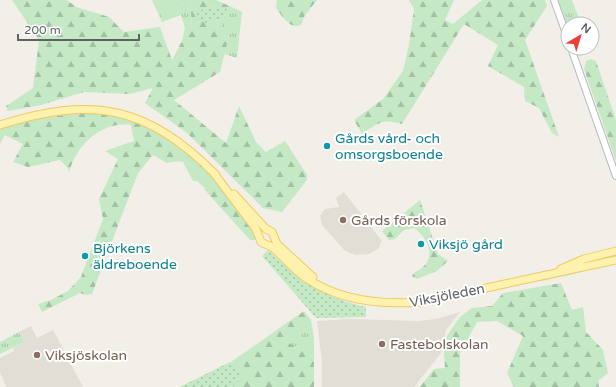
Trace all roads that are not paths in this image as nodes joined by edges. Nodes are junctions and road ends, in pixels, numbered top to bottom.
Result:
1 (554, 0) edge
2 (560, 17) edge
3 (574, 56) edge
4 (0, 125) edge
5 (612, 164) junction
6 (213, 172) junction
7 (616, 176) edge
8 (616, 180) edge
9 (266, 229) junction
10 (259, 236) junction
11 (274, 239) junction
12 (265, 244) junction
13 (616, 251) edge
14 (616, 260) edge
15 (544, 276) junction
16 (327, 288) junction

1 - 2 street
3 - 5 street
4 - 6 main road
5 - 7 street
5 - 8 street
6 - 9 main road
6 - 10 main road
9 - 10 main road
9 - 11 main road
10 - 12 main road
11 - 12 main road
11 - 16 main road, Viksjöleden
12 - 16 main road, Viksjöleden
13 - 15 main road, Viksjöleden
14 - 15 main road, Viksjöleden
15 - 16 main road, Viksjöleden

